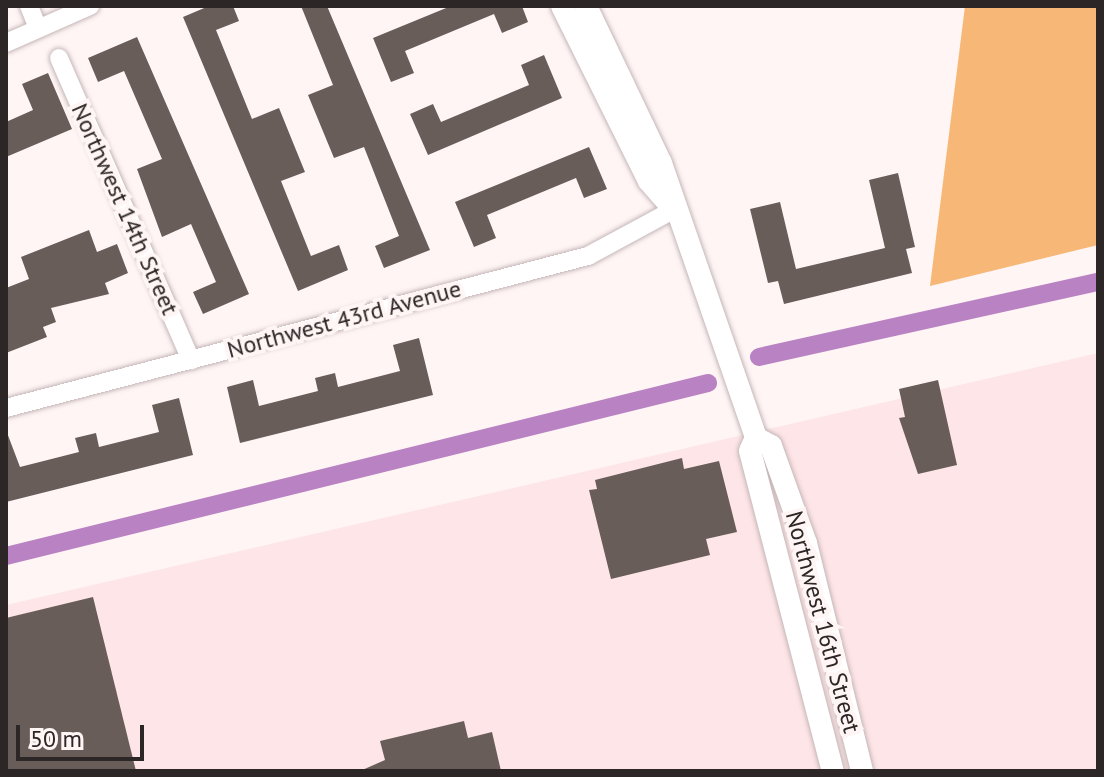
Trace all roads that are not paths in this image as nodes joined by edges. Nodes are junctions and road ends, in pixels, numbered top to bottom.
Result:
1 (29, 6) edge
2 (90, 6) edge
3 (562, 6) edge
4 (586, 6) edge
5 (38, 28) junction
6 (6, 43) edge
7 (59, 58) dead end
8 (675, 209) junction
9 (191, 360) junction
10 (6, 408) edge
11 (756, 438) junction
12 (833, 771) edge
13 (862, 771) edge

1 - 5 street
2 - 5 street
3 - 8 street, Northwest 16th Street
4 - 8 street, Northwest 16th Street
5 - 6 street
7 - 9 street, Northwest 14th Street
8 - 9 street, Northwest 43rd Avenue
8 - 11 street, Northwest 16th Street
9 - 10 street, Northwest 43rd Avenue
11 - 12 street, Northwest 16th Street
11 - 13 street, Northwest 16th Street

